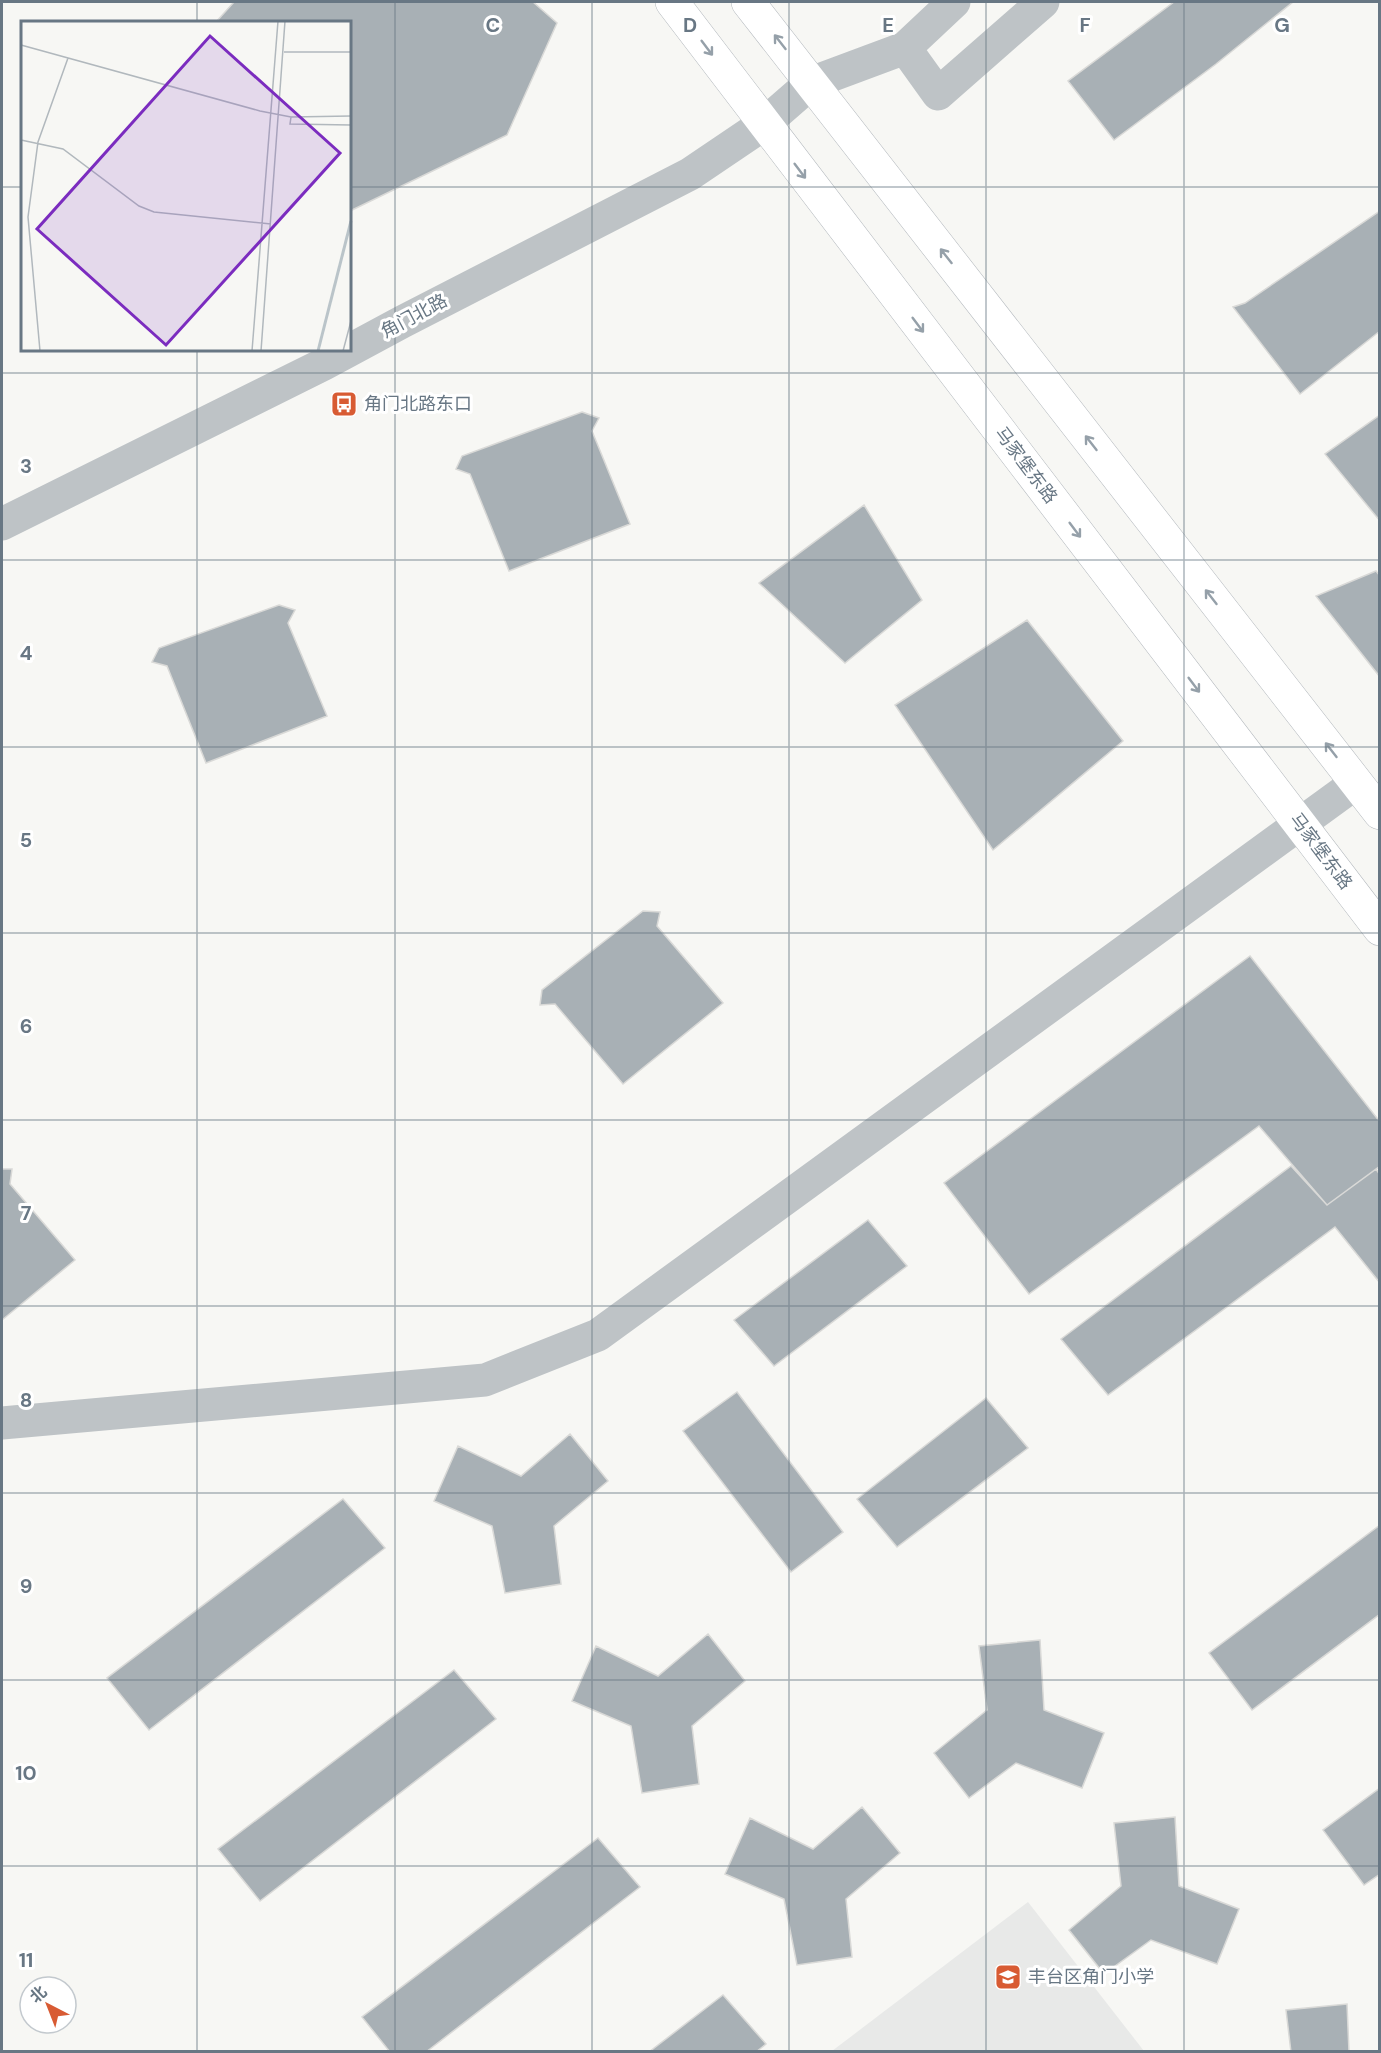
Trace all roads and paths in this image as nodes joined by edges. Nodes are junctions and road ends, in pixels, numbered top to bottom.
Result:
1 (672, 2) edge
2 (748, 2) edge
3 (954, 2) edge
4 (1043, 2) edge
5 (905, 48) junction
6 (811, 83) junction
7 (764, 124) junction
8 (351, 349) edge
9 (348, 351) edge
10 (2, 524) edge
11 (1356, 783) junction
12 (1380, 813) edge
13 (1300, 824) junction
14 (1380, 929) edge
15 (2, 1423) edge

1 -> 7 main road, 马家堡东路
6 -> 2 main road
3 - 5 street
4 - 5 street
5 - 6 street
6 - 7 street, 角门北路
11 -> 6 main road
7 - 8 street, 角门北路
7 -> 13 main road, 马家堡东路
9 - 10 street, 角门北路
11 - 12 main road
11 - 13 street
13 - 14 main road, 马家堡东路
13 - 15 street

